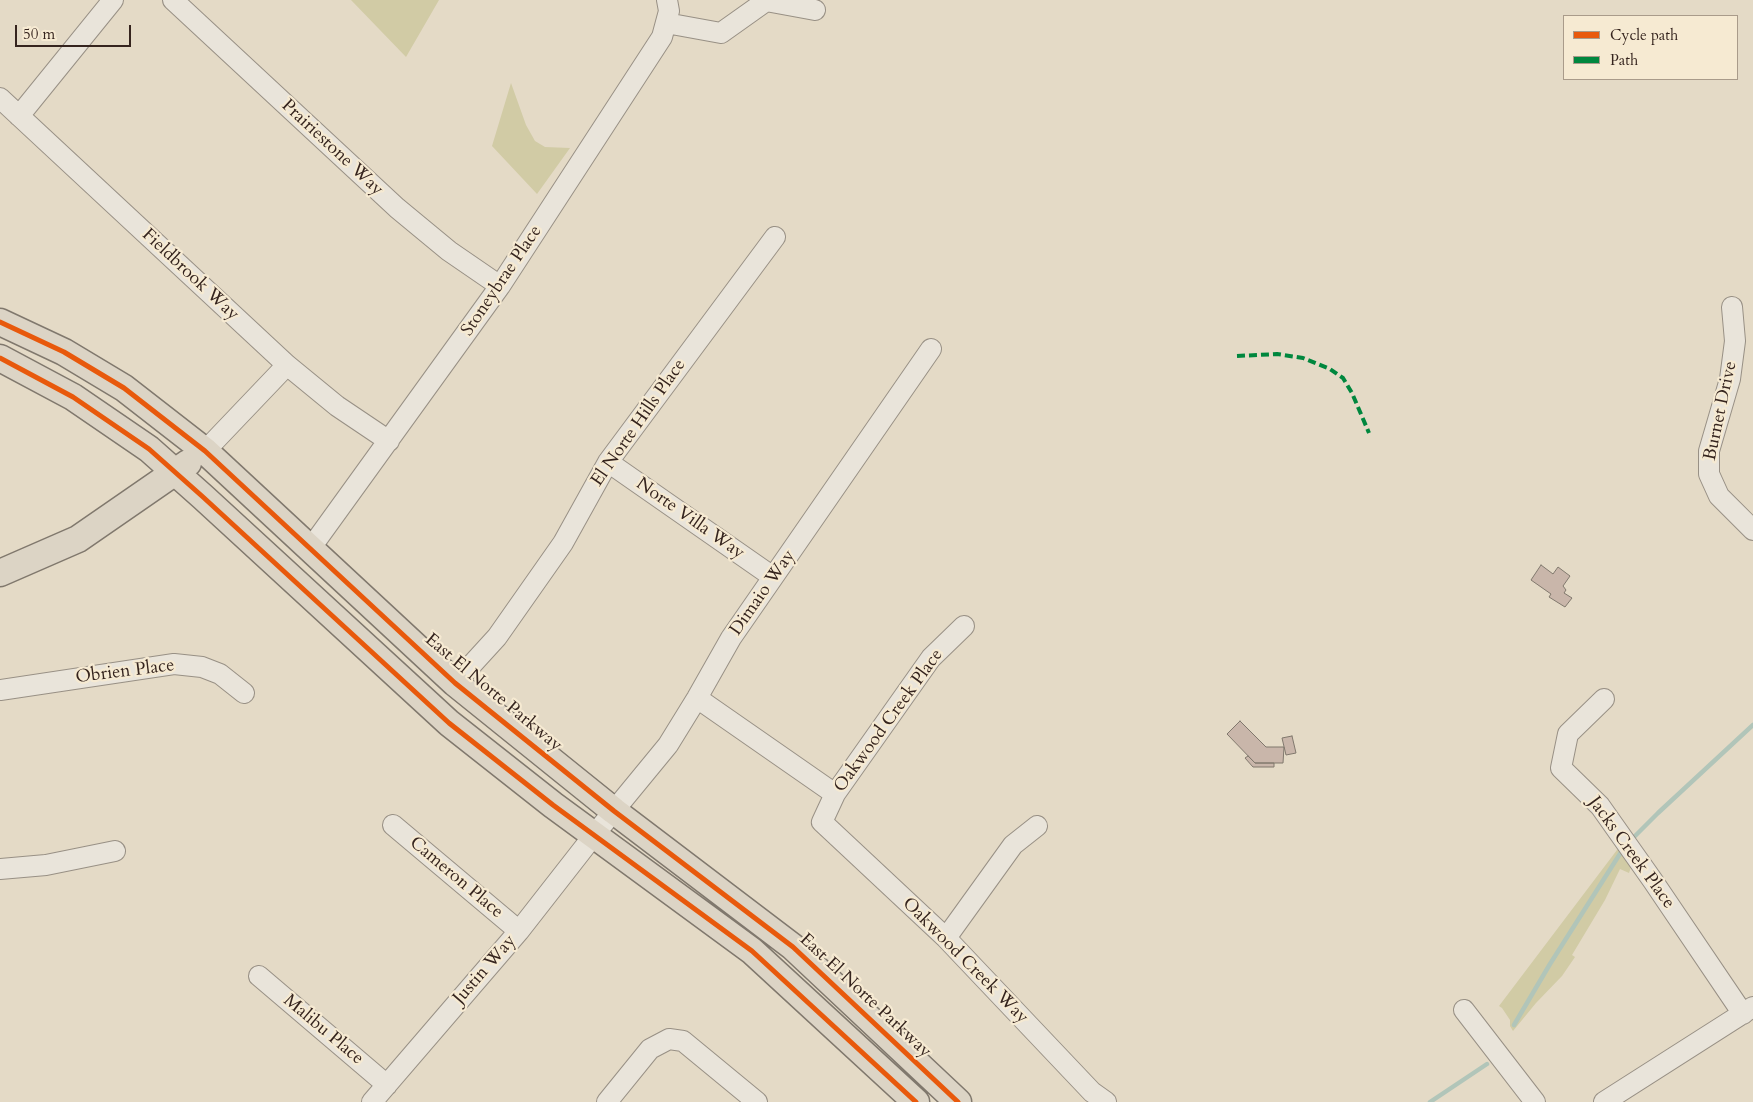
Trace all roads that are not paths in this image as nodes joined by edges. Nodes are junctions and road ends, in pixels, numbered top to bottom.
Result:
1 (113, 0) edge
2 (173, 0) edge
3 (668, 0) edge
4 (815, 10) dead end
5 (666, 23) junction
6 (0, 98) edge
7 (20, 116) junction
8 (775, 237) dead end
9 (500, 286) junction
10 (1732, 307) dead end
11 (0, 322) edge
12 (931, 350) dead end
13 (0, 358) edge
14 (286, 366) junction
15 (389, 441) junction
16 (205, 451) junction
17 (608, 462) junction
18 (175, 472) junction
19 (1753, 530) edge
20 (310, 548) junction
21 (0, 573) edge
22 (773, 577) junction
23 (964, 626) dead end
24 (455, 683) junction
25 (0, 690) edge
26 (244, 693) dead end
27 (697, 698) junction
28 (1604, 699) dead end
29 (835, 794) junction
30 (614, 811) junction
31 (822, 822) joint
32 (393, 825) dead end
33 (1037, 826) dead end
34 (594, 835) junction
35 (115, 851) dead end
36 (0, 869) edge
37 (519, 931) junction
38 (946, 938) junction
39 (259, 976) dead end
40 (1464, 1010) dead end
41 (1748, 1010) edge
42 (387, 1085) junction
43 (1094, 1099) edge
44 (372, 1102) edge
45 (607, 1102) edge
46 (757, 1102) edge
47 (916, 1102) edge
48 (958, 1102) edge
49 (1535, 1102) edge
50 (1604, 1102) edge

1 - 7 street
2 - 9 street, Prairiestone Way
3 - 5 street, Stoneybrae Place
4 - 5 street
5 - 9 street, Stoneybrae Place
6 - 7 street, Fieldbrook Way
7 - 14 street, Fieldbrook Way
8 - 17 street, El Norte Hills Place
9 - 15 street, Stoneybrae Place
10 - 19 street, Burnet Drive
11 - 16 main road, East El Norte Parkway
12 - 22 street, Dimaio Way
13 - 18 main road
14 - 15 street, Fieldbrook Way
14 - 16 street
15 - 20 street, Stoneybrae Place
16 - 18 main road
16 - 20 main road, East El Norte Parkway
17 - 22 street, Norte Villa Way
17 - 24 street, El Norte Hills Place
18 - 21 main road
18 - 34 main road
20 - 24 main road, East El Norte Parkway
22 - 27 street, Dimaio Way
23 - 29 street, Oakwood Creek Place
24 - 30 main road, East El Norte Parkway
25 - 26 street, Obrien Place
27 - 29 street
27 - 30 street, Dimaio Way
28 - 41 street, Jacks Creek Place
29 - 31 street, Oakwood Creek Place
30 - 34 street, Dimaio Way
30 - 48 main road, East El Norte Parkway
31 - 38 street, Oakwood Creek Way
32 - 37 street, Cameron Place
33 - 38 street
34 - 37 street, Justin Way
34 - 47 main road
35 - 36 street
37 - 42 street, Justin Way
38 - 43 street, Oakwood Creek Way
39 - 42 street, Malibu Place
40 - 49 street
41 - 50 street
42 - 44 street, Justin Way
45 - 46 street

